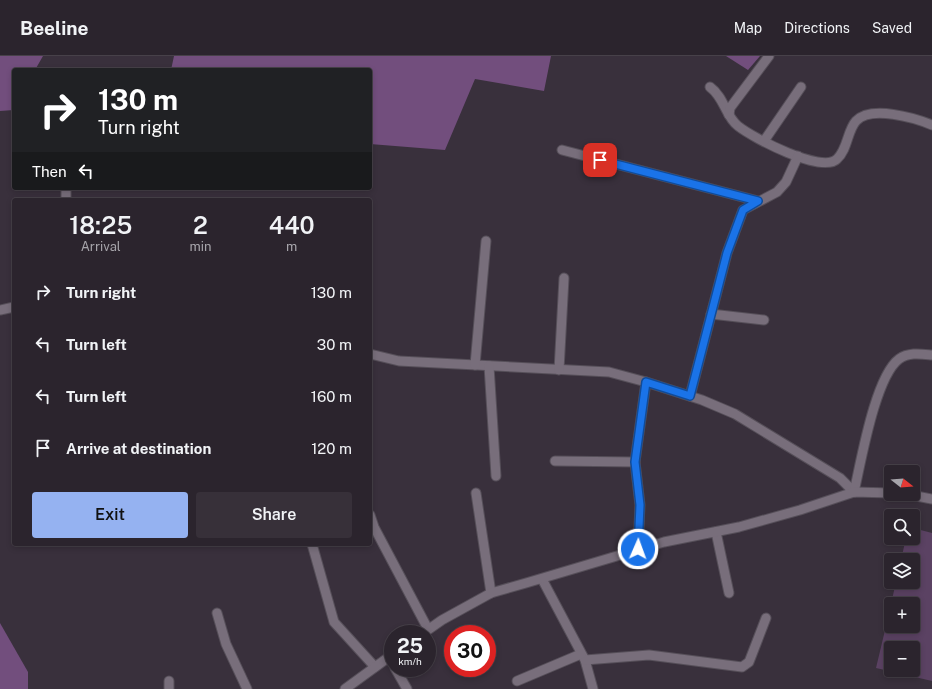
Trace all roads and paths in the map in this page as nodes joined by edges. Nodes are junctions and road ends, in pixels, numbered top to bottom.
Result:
1 (769, 56) edge
2 (710, 87) dead end
3 (801, 87) dead end
4 (729, 115) junction
5 (932, 125) edge
6 (764, 141) junction
7 (562, 150) dead end
8 (798, 156) junction
9 (758, 201) junction
10 (486, 241) dead end
11 (564, 278) dead end
12 (12, 308) edge
13 (0, 310) edge
14 (711, 314) junction
15 (764, 320) dead end
16 (372, 354) edge
17 (932, 355) edge
18 (475, 365) junction
19 (489, 366) junction
20 (559, 370) junction
21 (646, 382) junction
22 (690, 396) junction
23 (555, 461) dead end
24 (635, 462) junction
25 (496, 476) dead end
26 (854, 492) junction
27 (476, 493) dead end
28 (884, 493) edge
29 (920, 497) edge
30 (932, 499) edge
31 (372, 521) edge
32 (716, 532) junction
33 (313, 546) edge
34 (638, 549) junction
35 (542, 578) junction
36 (491, 593) junction
37 (729, 593) dead end
38 (217, 613) dead end
39 (766, 618) dead end
40 (422, 625) edge
41 (436, 626) edge
42 (583, 657) junction
43 (384, 662) edge
44 (375, 667) junction
45 (400, 677) edge
46 (517, 681) dead end
47 (247, 689) edge
48 (345, 689) edge
49 (407, 689) edge
50 (593, 689) edge

1 - 4 street
2 - 4 street
3 - 6 street
4 - 6 street
5 - 8 street
6 - 8 street
7 - 9 street
8 - 9 street
9 - 14 street
10 - 18 street
11 - 20 street
12 - 13 street
14 - 15 street
14 - 22 street
16 - 18 street
17 - 26 street
18 - 19 street
19 - 20 street
19 - 25 street
20 - 21 street
21 - 22 street
21 - 24 street
22 - 26 street
23 - 24 street
24 - 34 street
26 - 28 street
26 - 32 street
27 - 36 street
29 - 30 street
31 - 40 street
32 - 34 street
32 - 37 street
33 - 44 street
34 - 35 street
35 - 36 street
35 - 42 street
36 - 41 street
38 - 47 street
39 - 42 street
42 - 46 street
42 - 50 street
43 - 44 street
44 - 48 street
45 - 49 street

